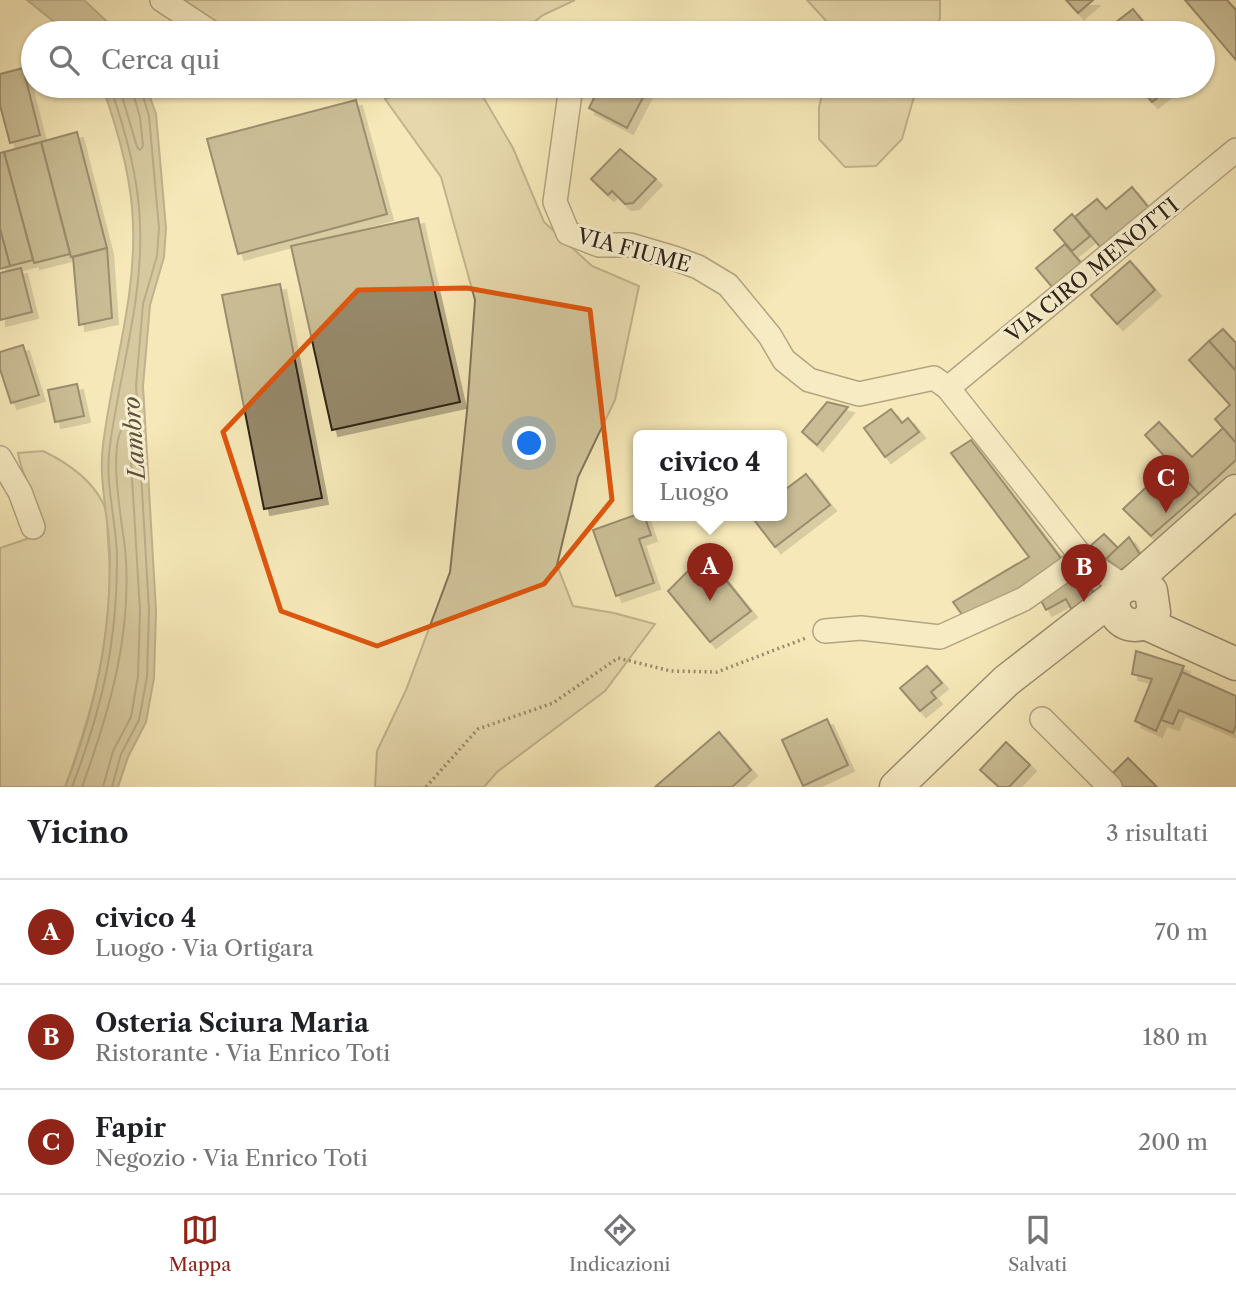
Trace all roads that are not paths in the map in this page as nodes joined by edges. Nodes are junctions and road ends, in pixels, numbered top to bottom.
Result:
1 (162, 0) edge
2 (194, 21) edge
3 (569, 98) edge
4 (1236, 150) edge
5 (948, 388) junction
6 (0, 458) edge
7 (1236, 491) edge
8 (33, 527) dead end
9 (1085, 561) junction
10 (1136, 603) junction
11 (824, 631) road end
12 (1236, 664) edge
13 (1042, 719) dead end
14 (896, 787) edge
15 (1110, 787) edge

1 - 2 street
3 - 5 street, VIA FIUME
4 - 5 street, VIA CIRO MENOTTI
5 - 9 street
6 - 8 street
7 - 10 main road
9 - 10 street
9 - 11 street
10 - 12 main road
10 - 14 main road
13 - 15 street

